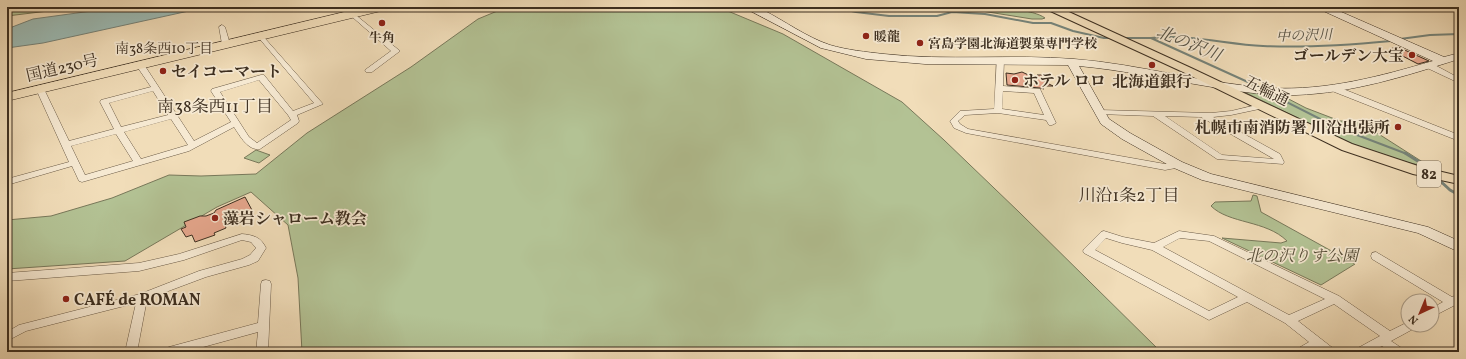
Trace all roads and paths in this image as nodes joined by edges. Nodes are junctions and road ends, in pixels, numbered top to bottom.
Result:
1 (381, 7) edge
2 (748, 7) edge
3 (1050, 7) edge
4 (1322, 7) edge
5 (352, 14) junction
6 (222, 27) dead end
7 (260, 36) junction
8 (226, 44) junction
9 (1459, 56) edge
10 (1000, 60) junction
11 (1443, 61) junction
12 (1072, 62) junction
13 (140, 65) junction
14 (1428, 65) junction
15 (369, 70) dead end
16 (1459, 81) edge
17 (1213, 83) junction
18 (156, 88) junction
19 (999, 88) junction
20 (40, 89) junction
21 (1335, 89) junction
22 (7, 97) edge
23 (1260, 106) junction
24 (998, 111) junction
25 (1098, 112) junction
26 (292, 114) junction
27 (1156, 114) junction
28 (1203, 114) junction
29 (173, 116) junction
30 (236, 123) junction
31 (119, 131) junction
32 (1459, 138) edge
33 (65, 145) junction
34 (193, 146) junction
35 (138, 162) junction
36 (74, 163) junction
37 (1178, 165) junction
38 (1459, 180) edge
39 (7, 182) edge
40 (1155, 247) junction
41 (1459, 247) edge
42 (1376, 256) dead end
43 (7, 277) edge
44 (266, 284) dead end
45 (142, 297) junction
46 (1247, 297) junction
47 (1335, 298) junction
48 (1455, 300) edge
49 (1440, 308) edge
50 (1289, 320) junction
51 (264, 326) junction
52 (1400, 331) edge
53 (7, 337) edge
54 (1386, 339) junction
55 (1318, 343) junction
56 (131, 352) edge
57 (170, 352) edge
58 (262, 352) edge
59 (1301, 352) edge
60 (1330, 352) edge
61 (1360, 352) edge
62 (1399, 352) edge

1 - 5 highway, 国道230号
2 - 10 street
3 - 17 main road, 五輪通 / 82
4 - 11 street
5 - 7 highway, 国道230号
5 - 15 street
6 - 8 street
7 - 8 highway, 国道230号
7 - 26 street
8 - 13 highway, 国道230号
9 - 11 street
10 - 12 street
10 - 19 street
11 - 14 street
12 - 17 street
12 - 25 street
13 - 18 street
13 - 20 highway, 国道230号
14 - 16 street
14 - 21 street
17 - 21 street
17 - 23 main road, 五輪通 / 82
18 - 29 street
18 - 31 street
19 - 24 street
19 - 24 street
20 - 22 highway, 国道230号
20 - 33 street
21 - 32 street
23 - 28 street
23 - 38 main road, 五輪通 / 82
24 - 37 street
25 - 27 street
25 - 37 street
26 - 30 street
26 - 30 street
27 - 28 street
27 - 28 street
29 - 31 street
29 - 34 street
30 - 34 street
31 - 33 street
31 - 35 street
33 - 36 street
34 - 35 street
35 - 36 street
36 - 39 street
37 - 41 street
40 - 46 street
40 - 46 street
40 - 47 street
42 - 48 street
43 - 45 street
44 - 51 street
45 - 53 street
45 - 56 street
46 - 50 street
47 - 50 street
47 - 54 street
48 - 49 street
50 - 55 street
51 - 57 street
51 - 58 street
52 - 54 street
54 - 61 street
54 - 62 street
55 - 59 street
55 - 60 street

